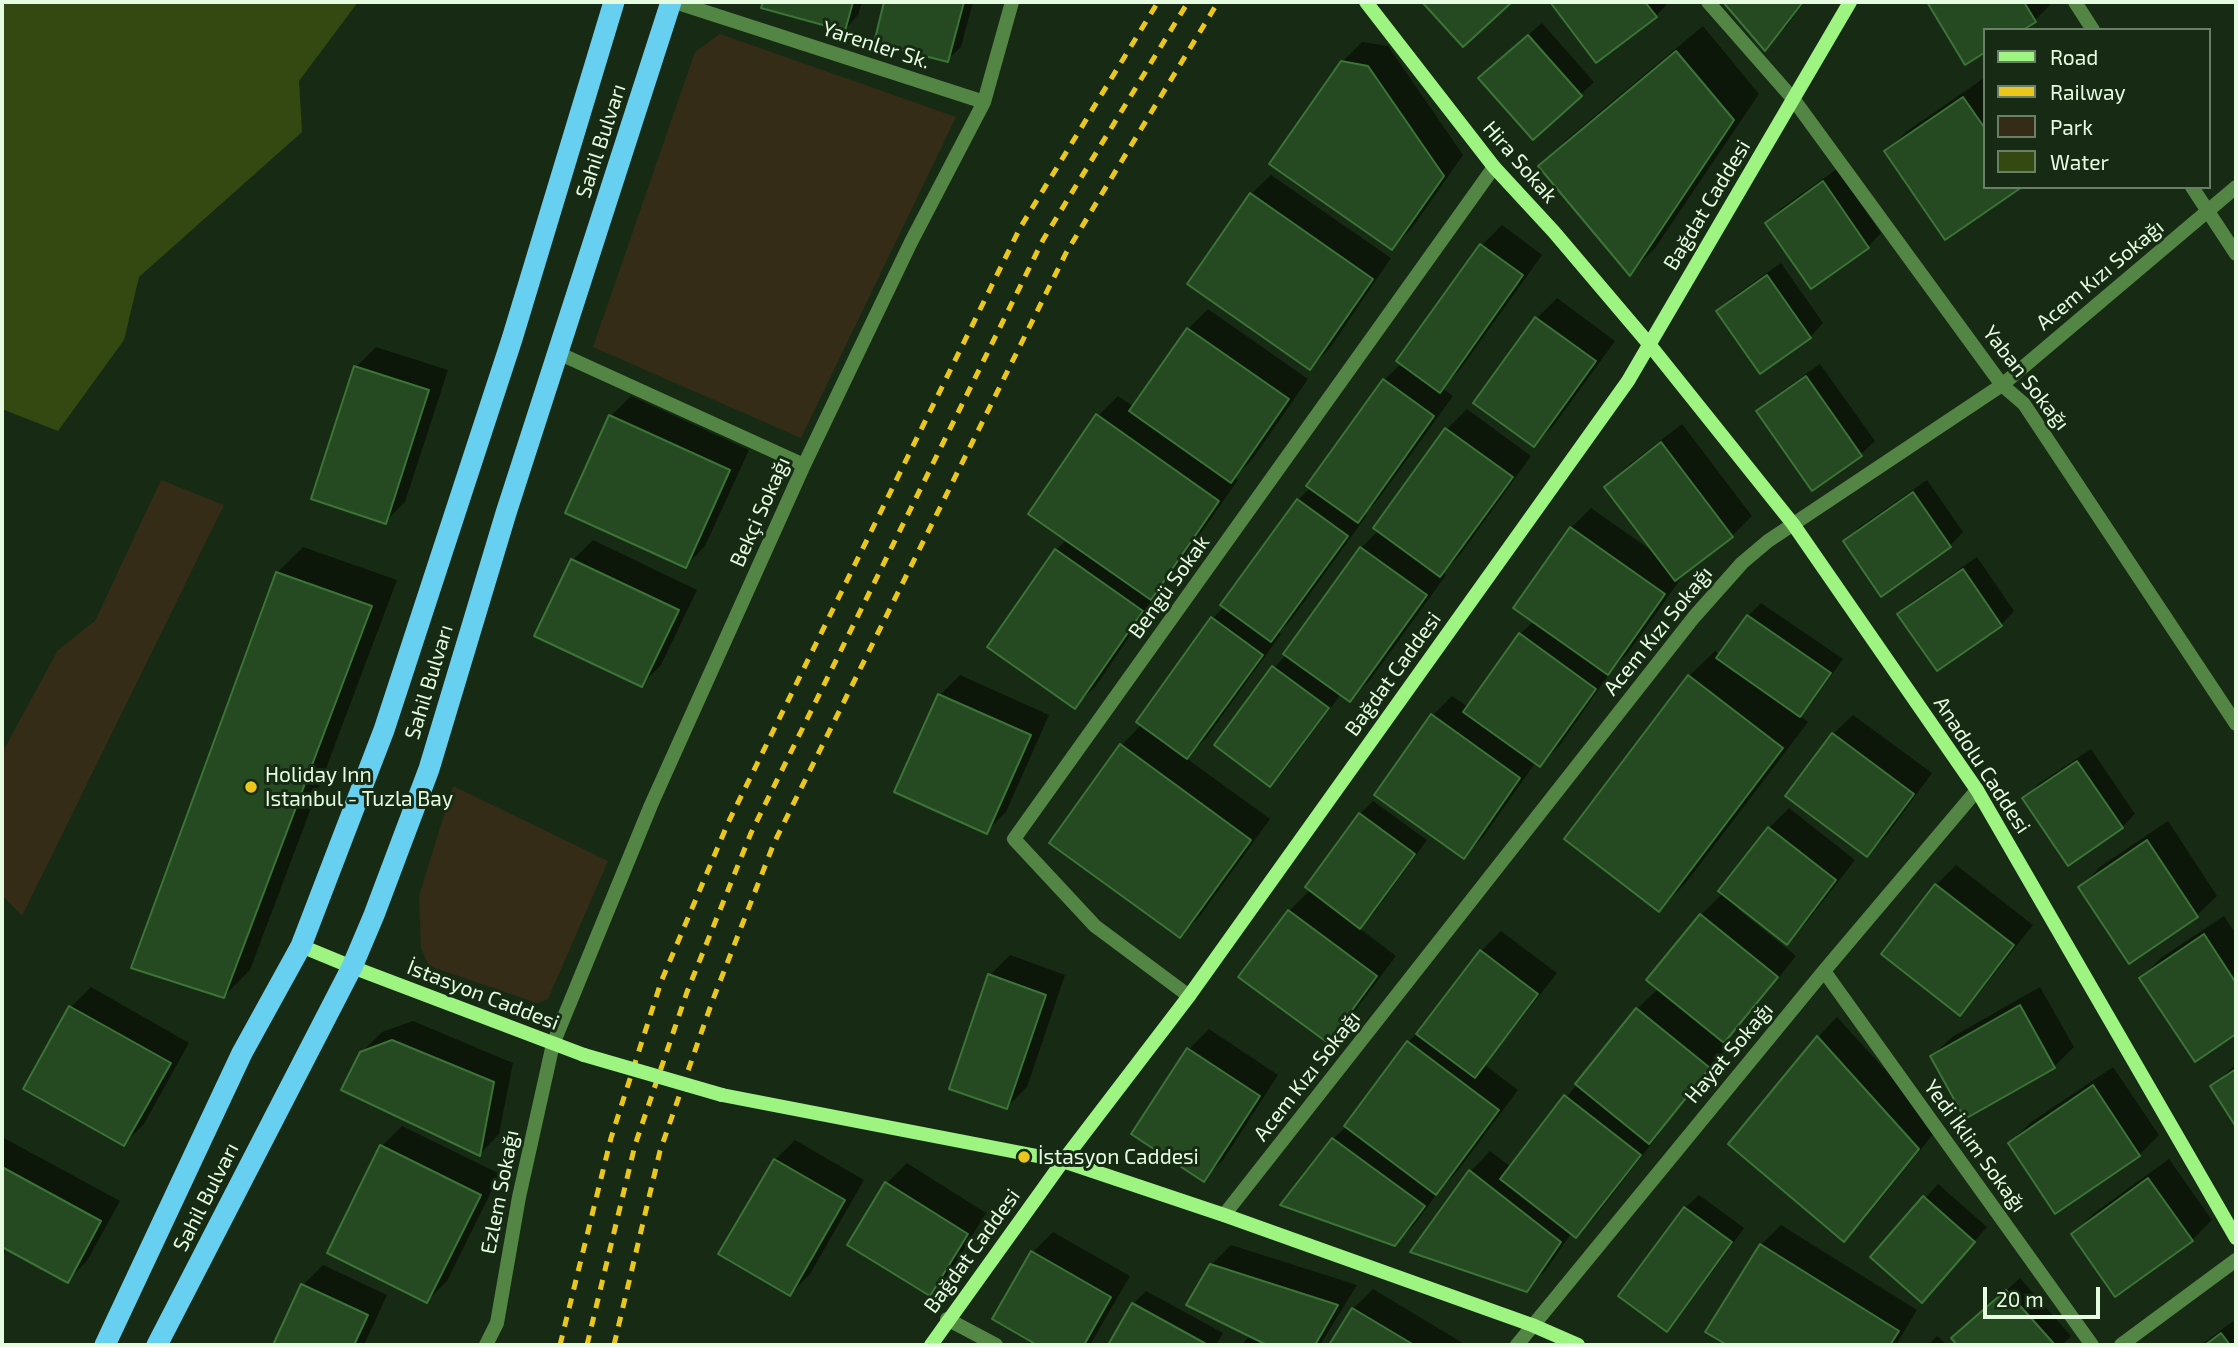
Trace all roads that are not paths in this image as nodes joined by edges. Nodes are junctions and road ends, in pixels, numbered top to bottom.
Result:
1 (614, 2) edge
2 (673, 2) edge
3 (1012, 2) edge
4 (1366, 2) edge
5 (1707, 2) edge
6 (1850, 2) edge
7 (2076, 2) edge
8 (2092, 28) edge
9 (1794, 100) junction
10 (984, 102) junction
11 (1494, 167) junction
12 (2236, 187) edge
13 (2193, 189) edge
14 (2208, 211) junction
15 (2236, 254) edge
16 (1649, 344) junction
17 (558, 353) junction
18 (2002, 384) junction
19 (804, 465) junction
20 (1793, 524) junction
21 (2236, 724) edge
22 (1977, 790) junction
23 (301, 946) junction
24 (352, 967) junction
25 (1824, 971) junction
26 (1189, 996) junction
27 (553, 1044) junction
28 (1063, 1161) junction
29 (1224, 1215) junction
30 (2236, 1238) edge
31 (2236, 1260) edge
32 (947, 1319) junction
33 (1532, 1325) junction
34 (105, 1345) edge
35 (157, 1345) edge
36 (486, 1345) edge
37 (930, 1345) edge
38 (996, 1345) edge
39 (1517, 1345) edge
40 (1577, 1345) edge
41 (2092, 1345) edge
42 (2121, 1345) edge

1 - 23 highway, Sahil Bulvarı
2 - 10 street, Yarenler Sk.
2 - 17 highway, Sahil Bulvarı
3 - 10 street, Bekçi Sokağı
4 - 11 street, Hira Sokak
5 - 9 street, Yaban Sokağı
6 - 9 street, Bağdat Caddesi
7 - 8 street
9 - 16 street, Bağdat Caddesi
9 - 18 street, Yaban Sokağı
10 - 19 street, Bekçi Sokağı
11 - 16 street, Hira Sokak
11 - 26 street, Bengü Sokak
12 - 14 street, Acem Kızı Sokağı
13 - 14 street
14 - 15 street
14 - 18 street, Acem Kızı Sokağı
16 - 20 street, Anadolu Caddesi
16 - 26 street, Bağdat Caddesi
17 - 19 street
17 - 24 highway, Sahil Bulvarı
18 - 20 street, Acem Kızı Sokağı
18 - 21 street, Yaban Sokağı
19 - 27 street, Bekçi Sokağı
20 - 22 street, Anadolu Caddesi
20 - 29 street, Acem Kızı Sokağı
22 - 25 street, Hayat Sokağı
22 - 30 street, Anadolu Caddesi
23 - 24 street, İstasyon Caddesi
23 - 34 highway, Sahil Bulvarı
24 - 27 street, İstasyon Caddesi
24 - 35 highway, Sahil Bulvarı
25 - 33 street, Hayat Sokağı
25 - 41 street, Yedi İklim Sokağı
26 - 28 street, Bağdat Caddesi
27 - 28 street, İstasyon Caddesi, bridge
27 - 36 street, Ezlem Sokağı
28 - 29 street, İstasyon Caddesi
28 - 32 street, Bağdat Caddesi
29 - 33 street, İstasyon Caddesi
31 - 42 street
32 - 37 street, Bağdat Caddesi
32 - 38 street
33 - 39 street, Hayat Sokağı
33 - 40 street, İstasyon Caddesi

